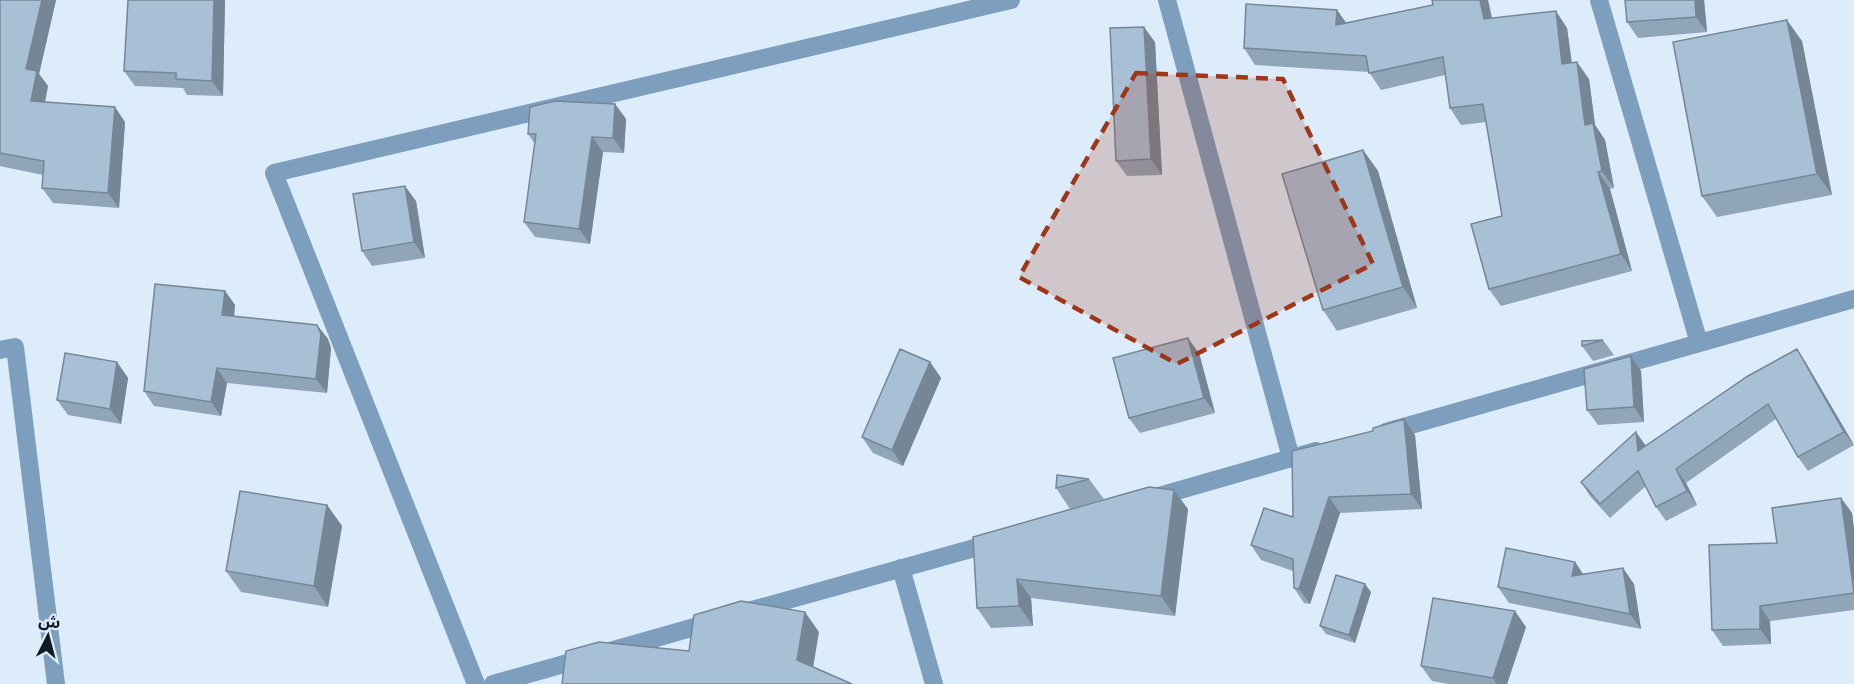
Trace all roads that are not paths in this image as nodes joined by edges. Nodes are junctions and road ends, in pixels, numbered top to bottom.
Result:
1 (1011, 0) edge
2 (1167, 0) edge
3 (1599, 0) edge
4 (1854, 299) edge
5 (1699, 343) junction
6 (0, 350) edge
7 (1371, 436) edge
8 (1337, 446) edge
9 (1291, 458) junction
10 (1131, 504) edge
11 (1016, 536) edge
12 (901, 568) junction
13 (56, 684) edge
14 (476, 684) edge
15 (492, 684) edge
16 (934, 684) edge

1 - 14 street
2 - 9 street
3 - 5 street
4 - 5 street
5 - 7 street
6 - 13 street
8 - 9 street
9 - 10 street
11 - 12 street
12 - 15 street
12 - 16 street

